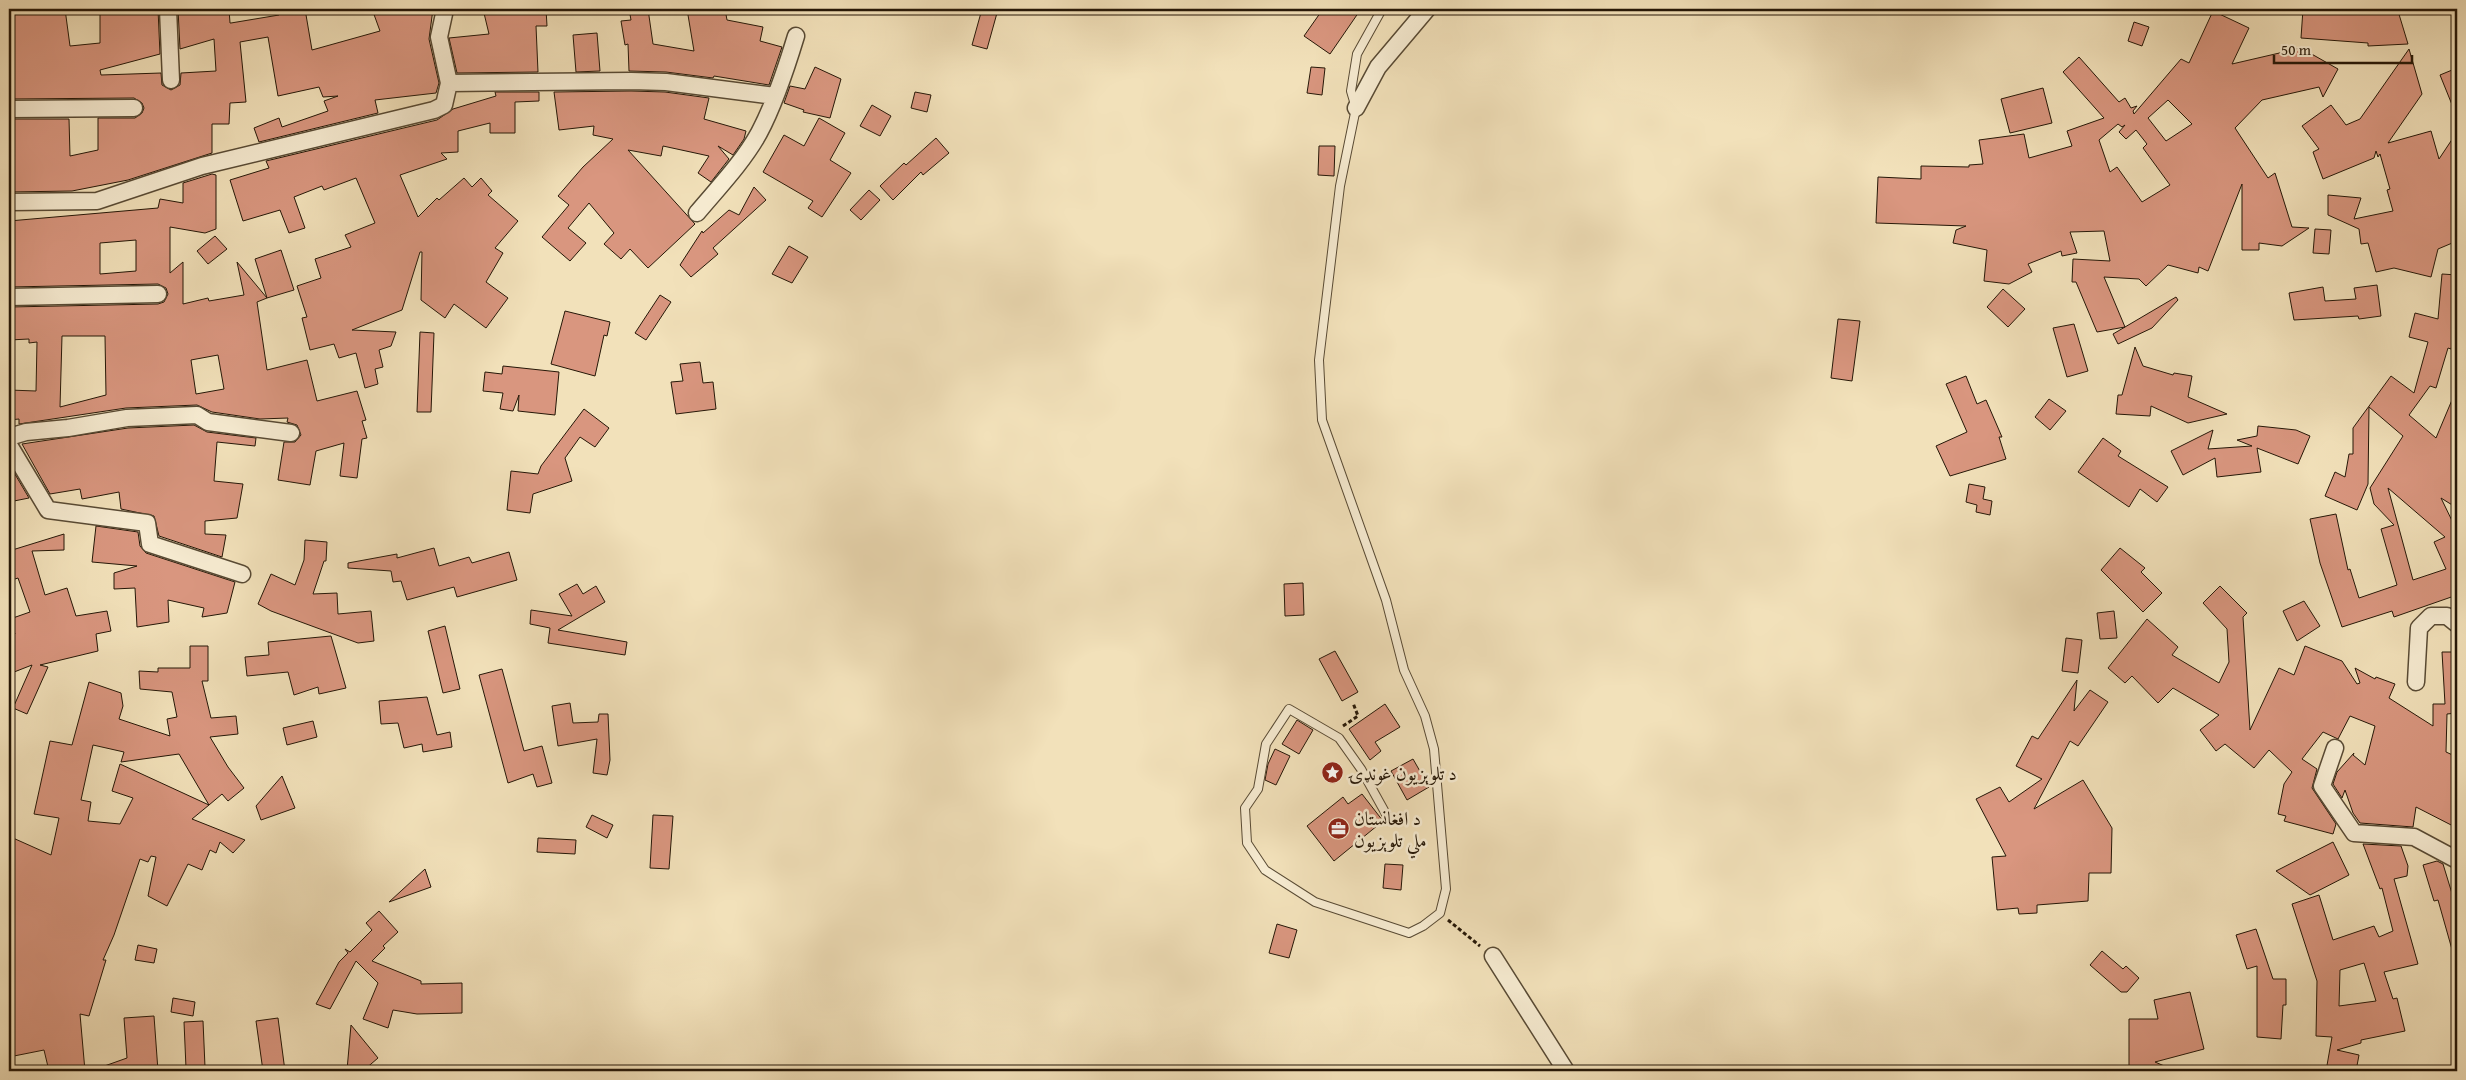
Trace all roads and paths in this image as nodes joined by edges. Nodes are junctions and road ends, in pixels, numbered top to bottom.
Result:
1 (168, 9) edge
2 (1382, 9) edge
3 (1427, 9) edge
4 (444, 14) dead end
5 (796, 36) dead end
6 (171, 80) dead end
7 (449, 84) junction
8 (775, 96) junction
9 (134, 108) dead end
10 (1356, 108) junction
11 (9, 109) edge
12 (9, 202) edge
13 (697, 213) dead end
14 (158, 294) dead end
15 (9, 297) edge
16 (291, 433) dead end
17 (9, 437) edge
18 (9, 445) edge
19 (242, 574) dead end
20 (2457, 624) edge
21 (2416, 682) dead end
22 (1353, 703) dead end
23 (1340, 729) dead end
24 (2334, 748) dead end
25 (1386, 814) dead end
26 (2457, 860) edge
27 (1440, 913) junction
28 (1493, 956) joint
29 (1566, 1071) edge

1 - 6 street
2 - 10 lane
3 - 10 street
4 - 7 street
5 - 8 street
7 - 8 street
7 - 12 street
8 - 13 street
9 - 11 street
10 - 27 lane
14 - 15 street
16 - 17 street
18 - 19 street
20 - 21 street
22 - 23 path
24 - 26 street
25 - 27 lane
27 - 28 path
28 - 29 street

